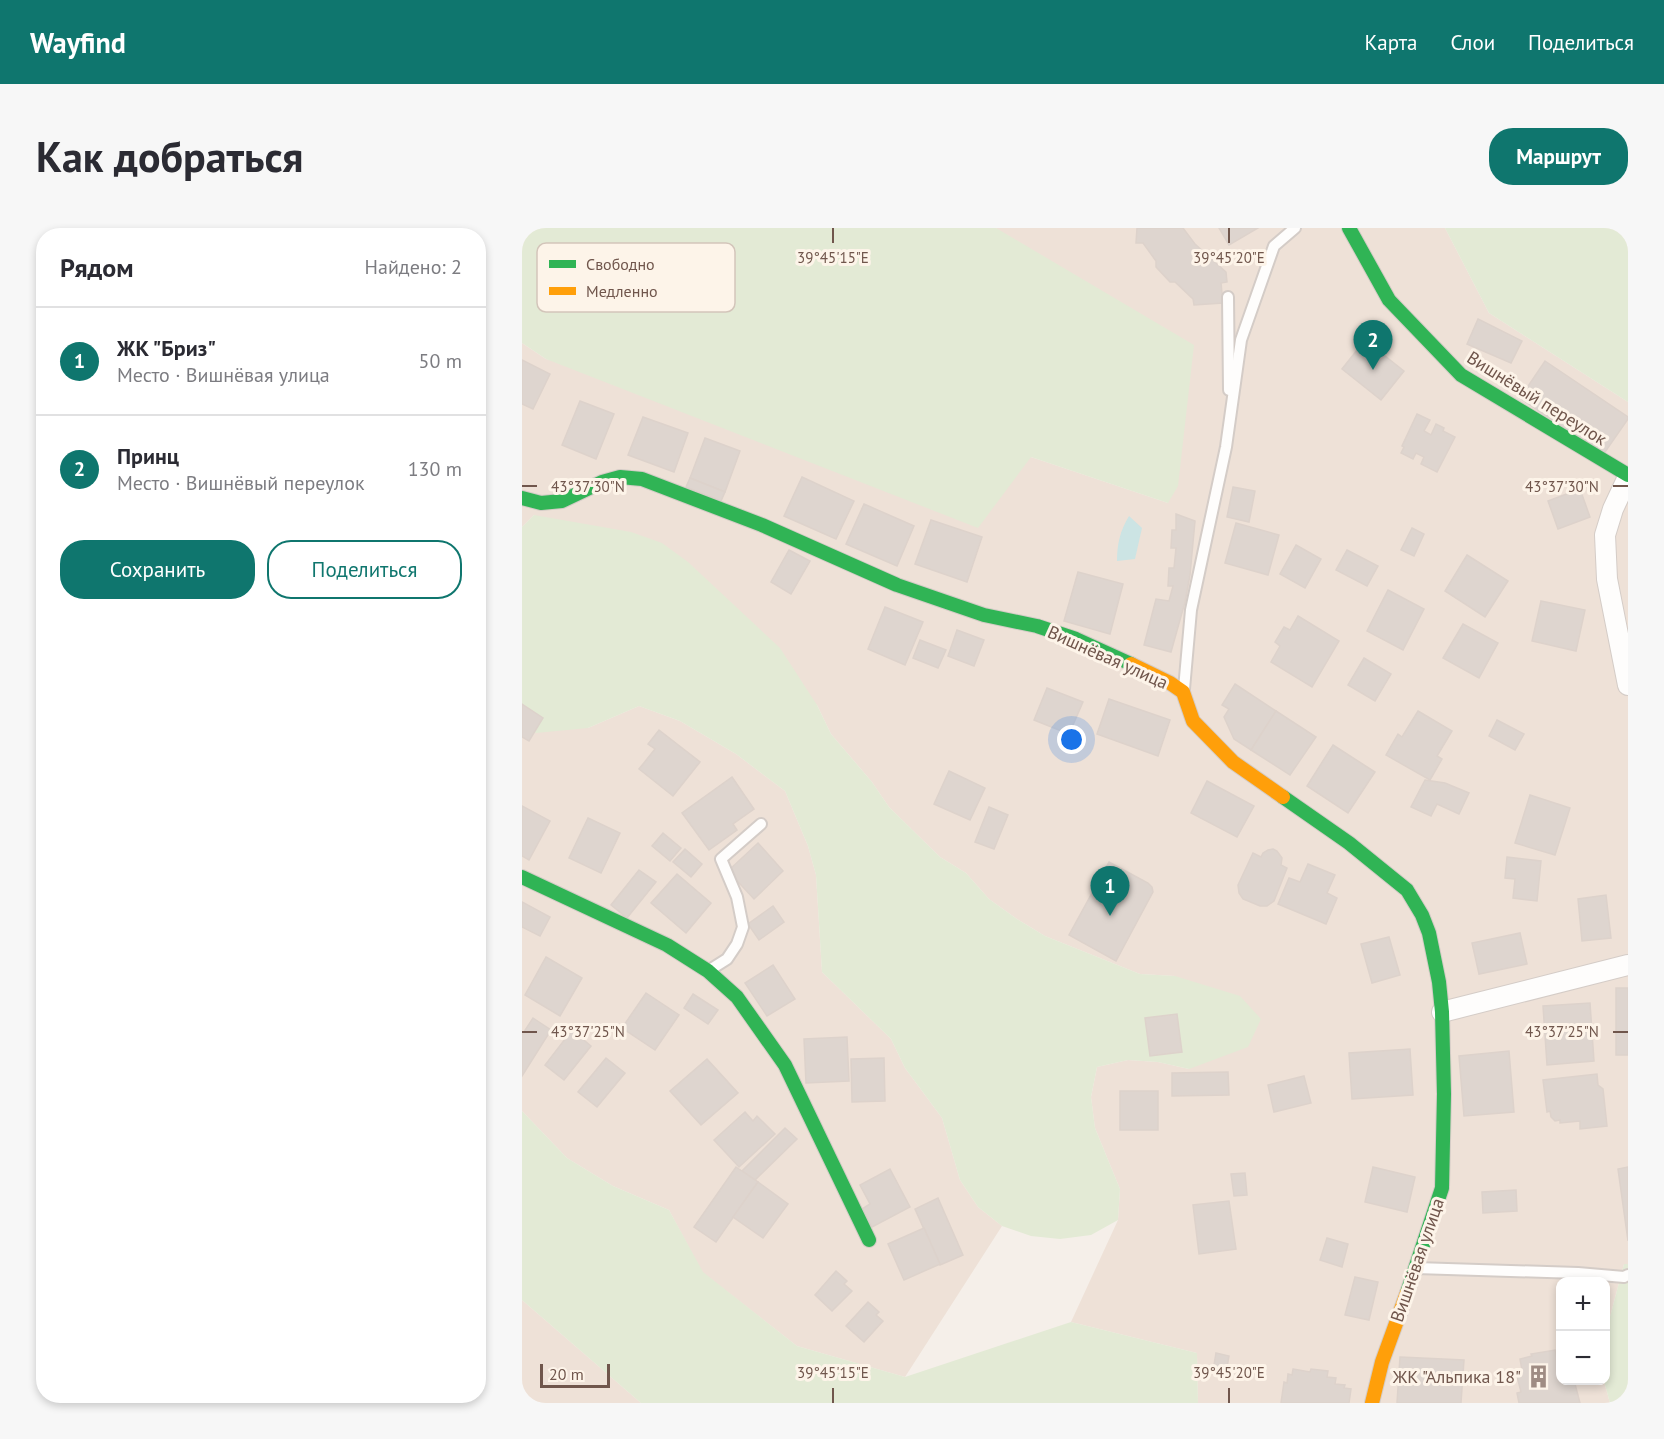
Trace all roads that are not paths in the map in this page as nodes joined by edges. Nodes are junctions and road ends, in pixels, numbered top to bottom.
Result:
1 (1295, 228) edge
2 (1349, 228) edge
3 (1228, 297) dead end
4 (1229, 428) junction
5 (1628, 476) edge
6 (522, 498) edge
7 (1628, 685) edge
8 (1184, 693) junction
9 (761, 824) dead end
10 (522, 877) edge
11 (1628, 965) edge
12 (708, 971) junction
13 (1442, 1012) junction
14 (869, 1240) dead end
15 (1416, 1268) junction
16 (1627, 1277) edge
17 (1372, 1400) edge

1 - 4 lane
2 - 5 street, Вишнёвый переулок
3 - 4 lane
4 - 8 lane
5 - 7 street
6 - 8 street, Вишнёвая улица
8 - 13 street, Вишнёвая улица
9 - 12 lane
10 - 12 street
11 - 13 street
12 - 14 street
13 - 15 street, Вишнёвая улица
15 - 16 lane
15 - 17 street, Вишнёвая улица

